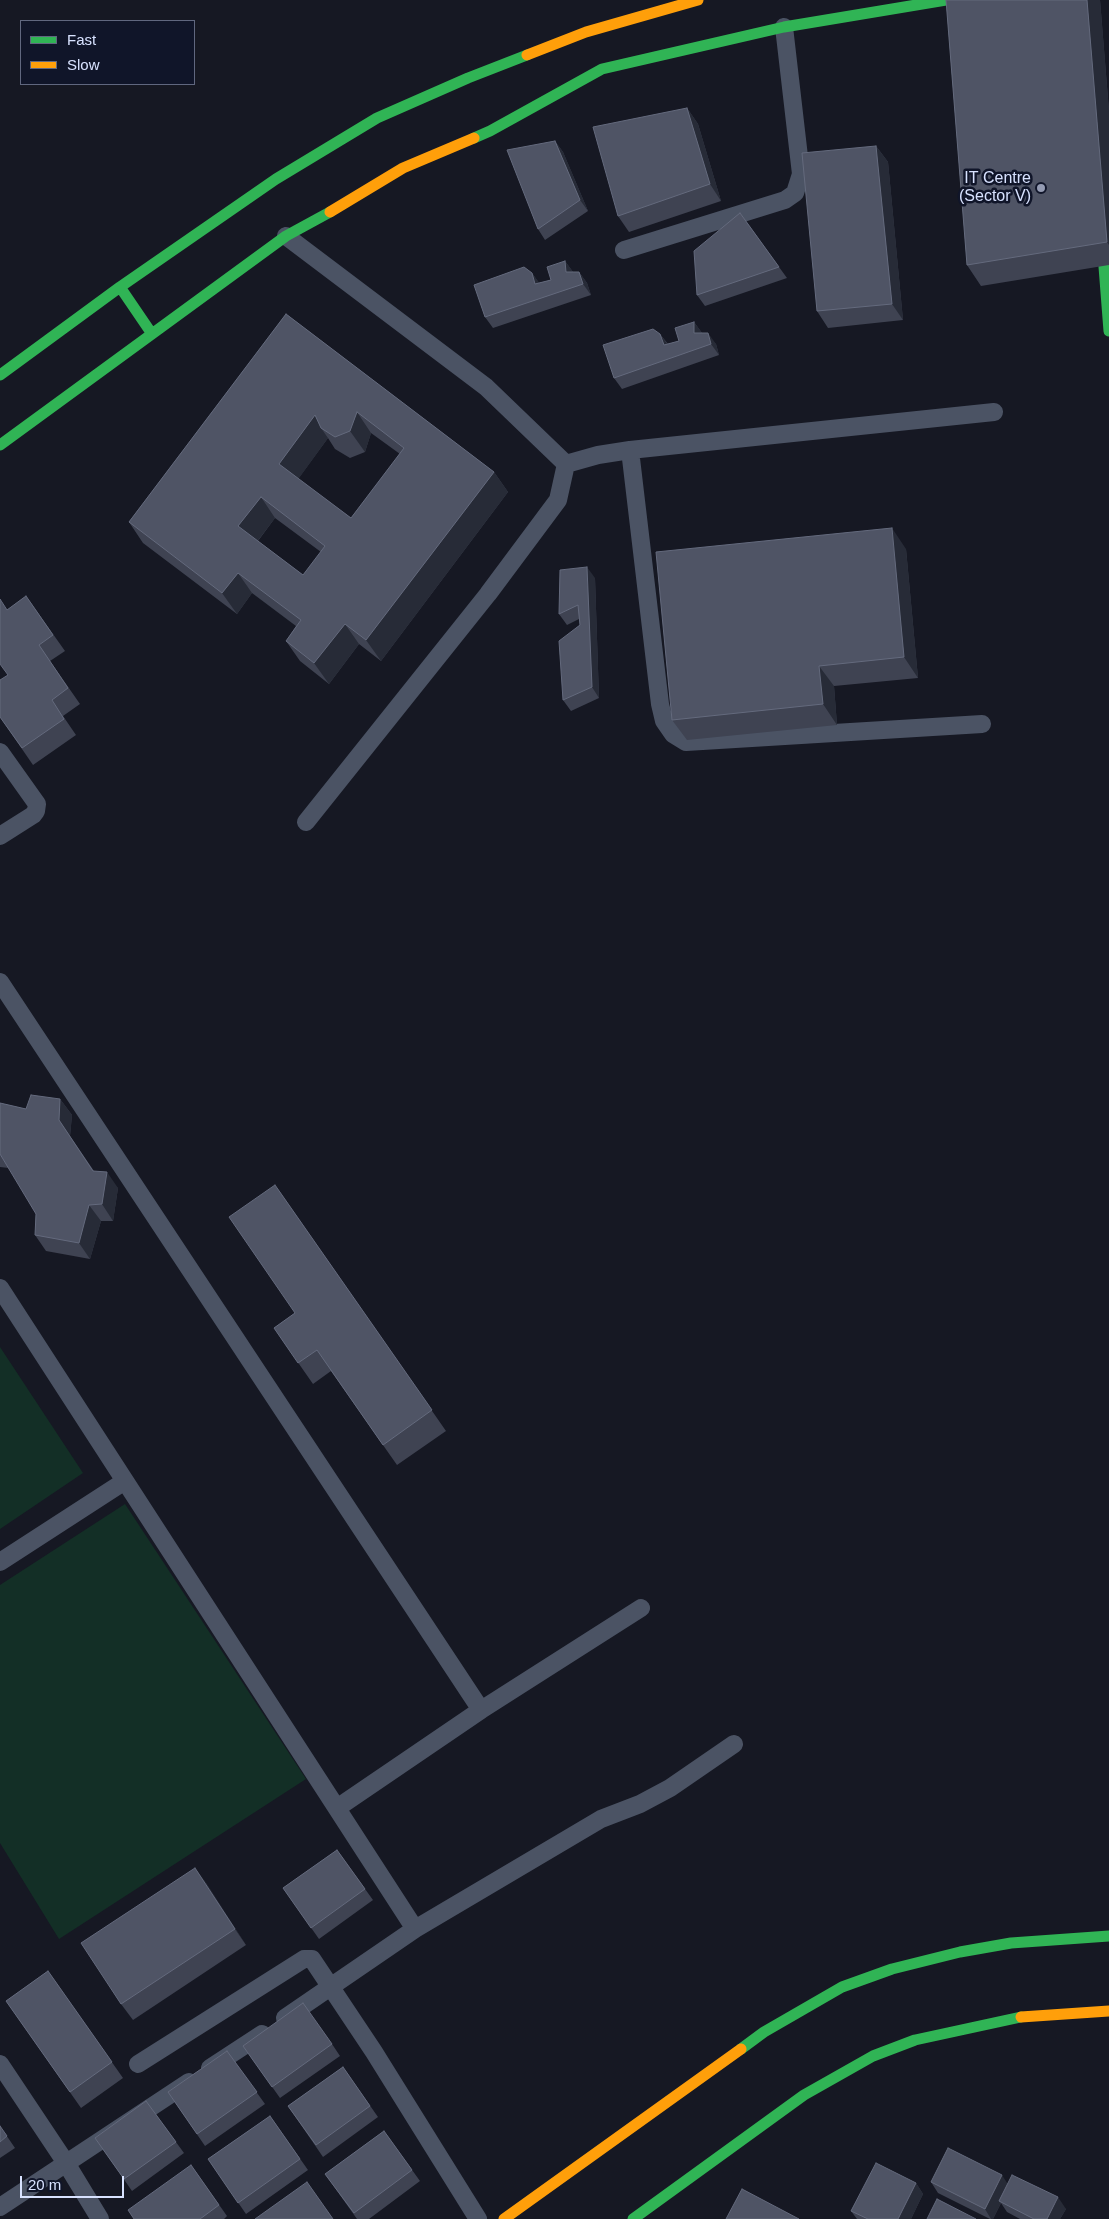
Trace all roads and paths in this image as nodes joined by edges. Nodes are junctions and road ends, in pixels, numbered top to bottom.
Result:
1 (698, 0) edge
2 (946, 0) edge
3 (784, 27) junction
4 (1100, 211) edge
5 (286, 236) junction
6 (624, 250) dead end
7 (120, 287) junction
8 (1109, 331) edge
9 (152, 334) junction
10 (0, 375) edge
11 (994, 412) dead end
12 (0, 445) edge
13 (630, 450) junction
14 (566, 464) junction
15 (982, 724) dead end
16 (0, 752) edge
17 (306, 822) dead end
18 (0, 836) edge
19 (0, 982) edge
20 (0, 1288) edge
21 (125, 1481) junction
22 (0, 1562) edge
23 (640, 1608) dead end
24 (482, 1710) junction
25 (734, 1744) dead end
26 (337, 1808) junction
27 (415, 1929) junction
28 (1109, 1936) edge
29 (331, 1988) junction
30 (1109, 2011) edge
31 (1080, 2013) junction
32 (1109, 2024) edge
33 (0, 2064) edge
34 (138, 2064) dead end
35 (66, 2163) junction
36 (0, 2207) edge
37 (100, 2219) edge
38 (478, 2219) edge
39 (504, 2219) edge
40 (633, 2219) edge

1 - 7 street
2 - 3 street
3 - 5 street
3 - 6 lane
4 - 8 street
5 - 9 street
5 - 14 lane
7 - 9 street
7 - 10 street
9 - 12 street
11 - 13 lane
13 - 14 lane
13 - 15 lane
14 - 17 lane
16 - 18 lane
19 - 24 lane
20 - 21 lane
21 - 22 lane
21 - 26 lane
23 - 24 lane
24 - 26 lane
25 - 27 lane
26 - 27 lane
27 - 29 lane
28 - 39 street
29 - 34 lane
29 - 35 lane
29 - 38 lane
30 - 31 street
31 - 32 street
31 - 40 street
33 - 35 lane
35 - 36 lane
35 - 37 lane

